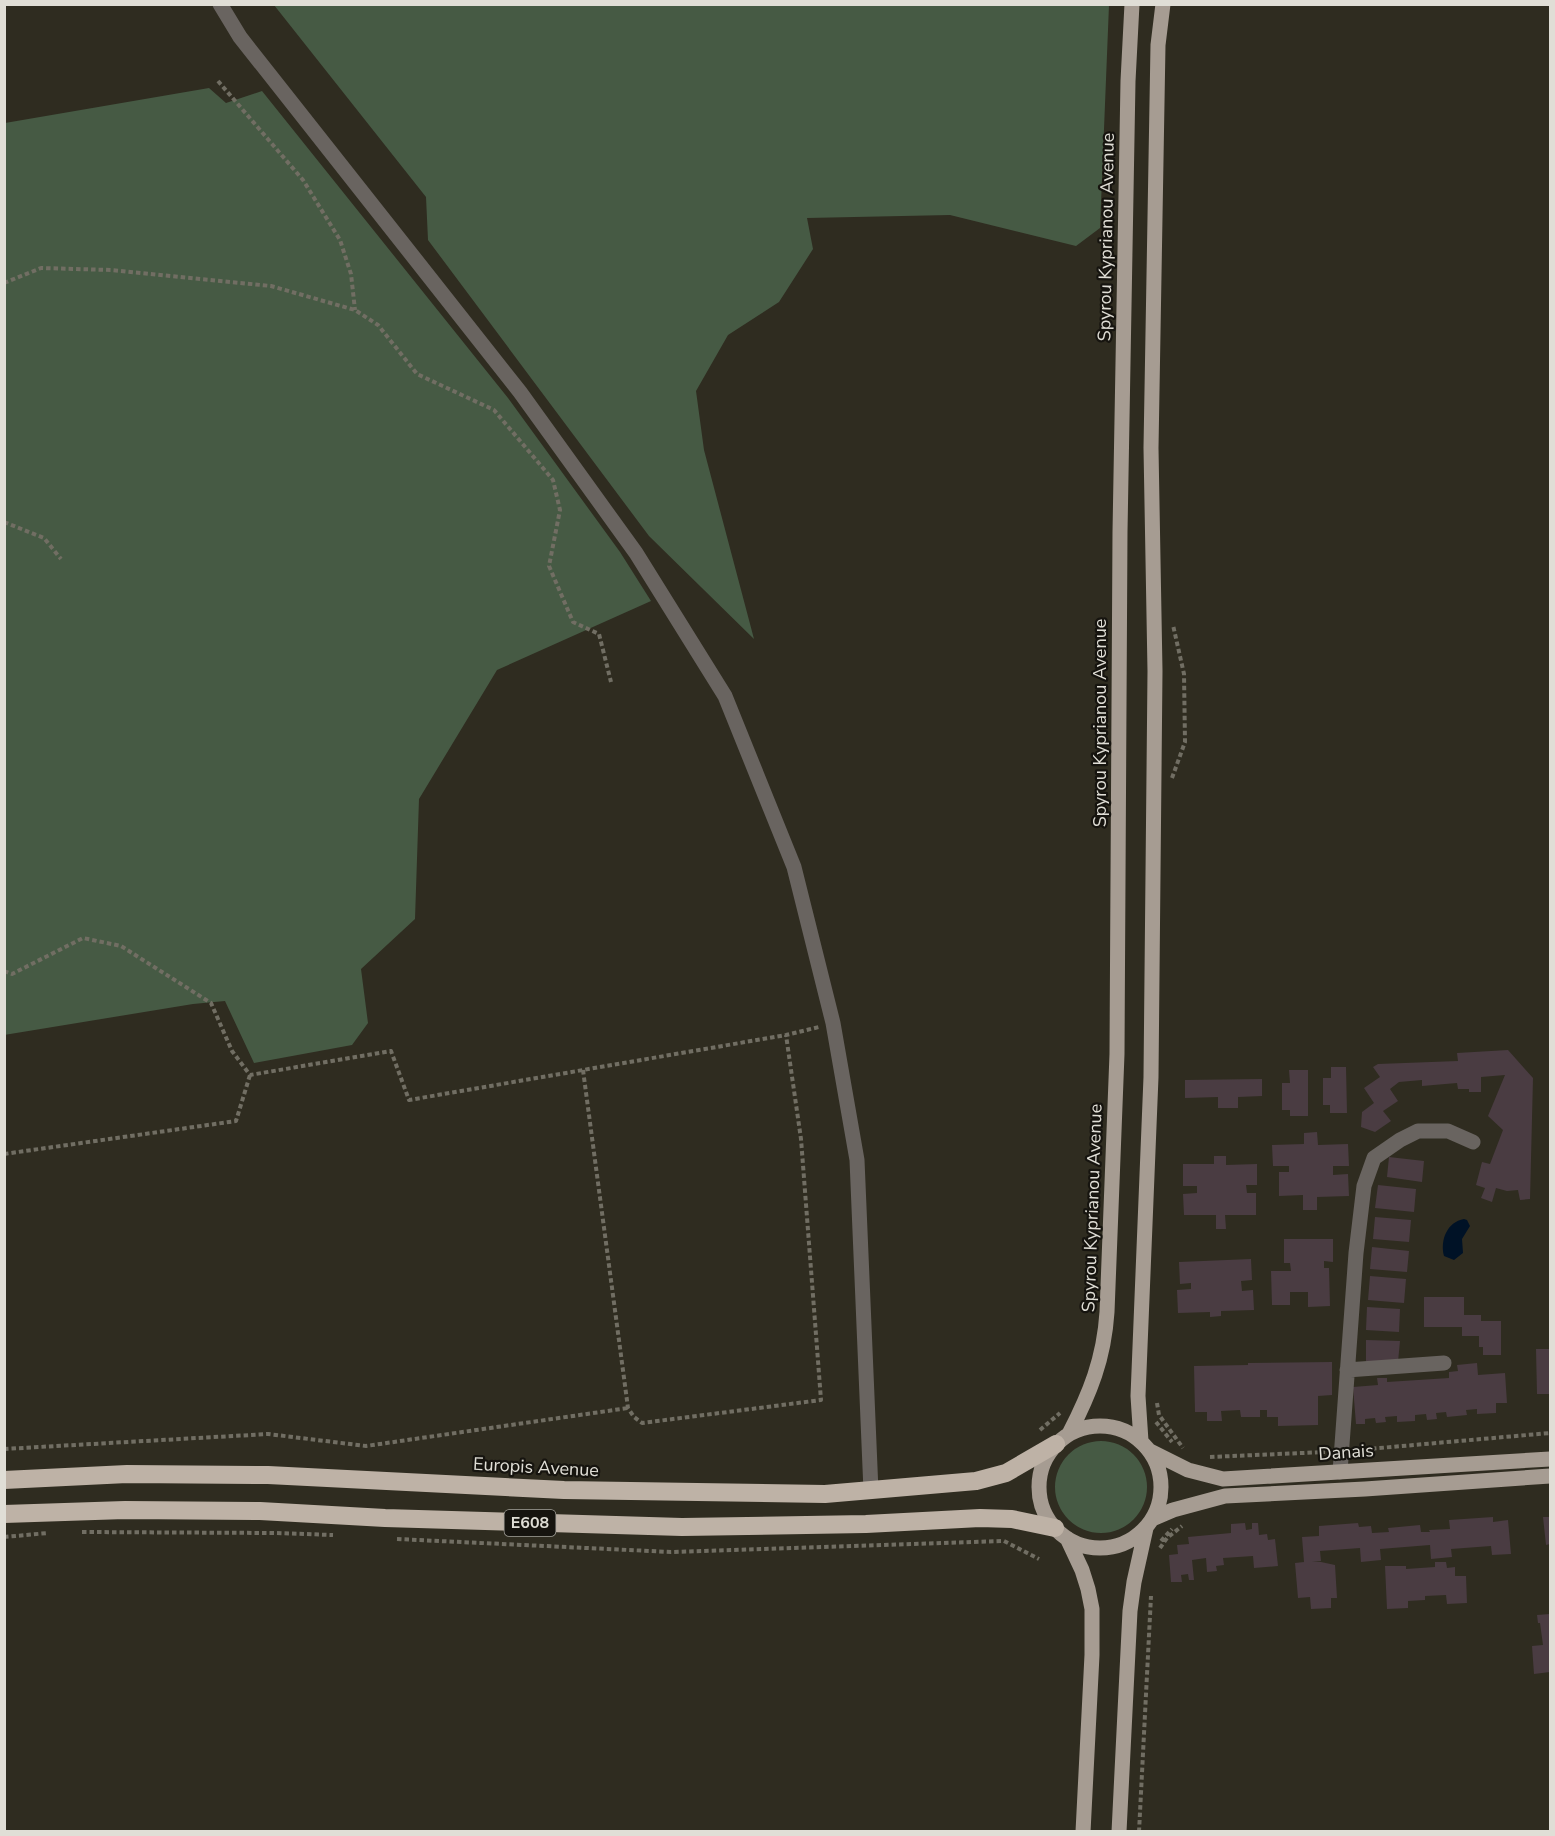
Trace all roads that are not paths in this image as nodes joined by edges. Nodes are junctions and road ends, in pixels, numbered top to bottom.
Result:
1 (220, 4) edge
2 (1132, 4) edge
3 (1163, 4) edge
4 (1473, 1142) dead end
5 (1444, 1363) dead end
6 (1347, 1370) junction
7 (1062, 1439) junction
8 (1145, 1446) junction
9 (1551, 1459) edge
10 (1340, 1472) junction
11 (1551, 1476) edge
12 (4, 1480) edge
13 (871, 1491) junction
14 (4, 1514) edge
15 (1149, 1523) junction
16 (1061, 1533) junction
17 (1083, 1832) edge
18 (1119, 1832) edge

1 - 13 street
2 - 7 main road, Spyrou Kyprianou Avenue
3 - 8 main road
4 - 6 street
5 - 6 street
6 - 10 street
7 - 8 main road
7 - 13 highway, Europis Avenue / E608
7 - 16 main road
8 - 10 main road, Danais
8 - 15 main road
9 - 10 main road, Danais
11 - 15 main road, Danais
12 - 13 highway, Europis Avenue / E608
14 - 16 highway, E608
15 - 16 main road
15 - 18 main road
16 - 17 main road

